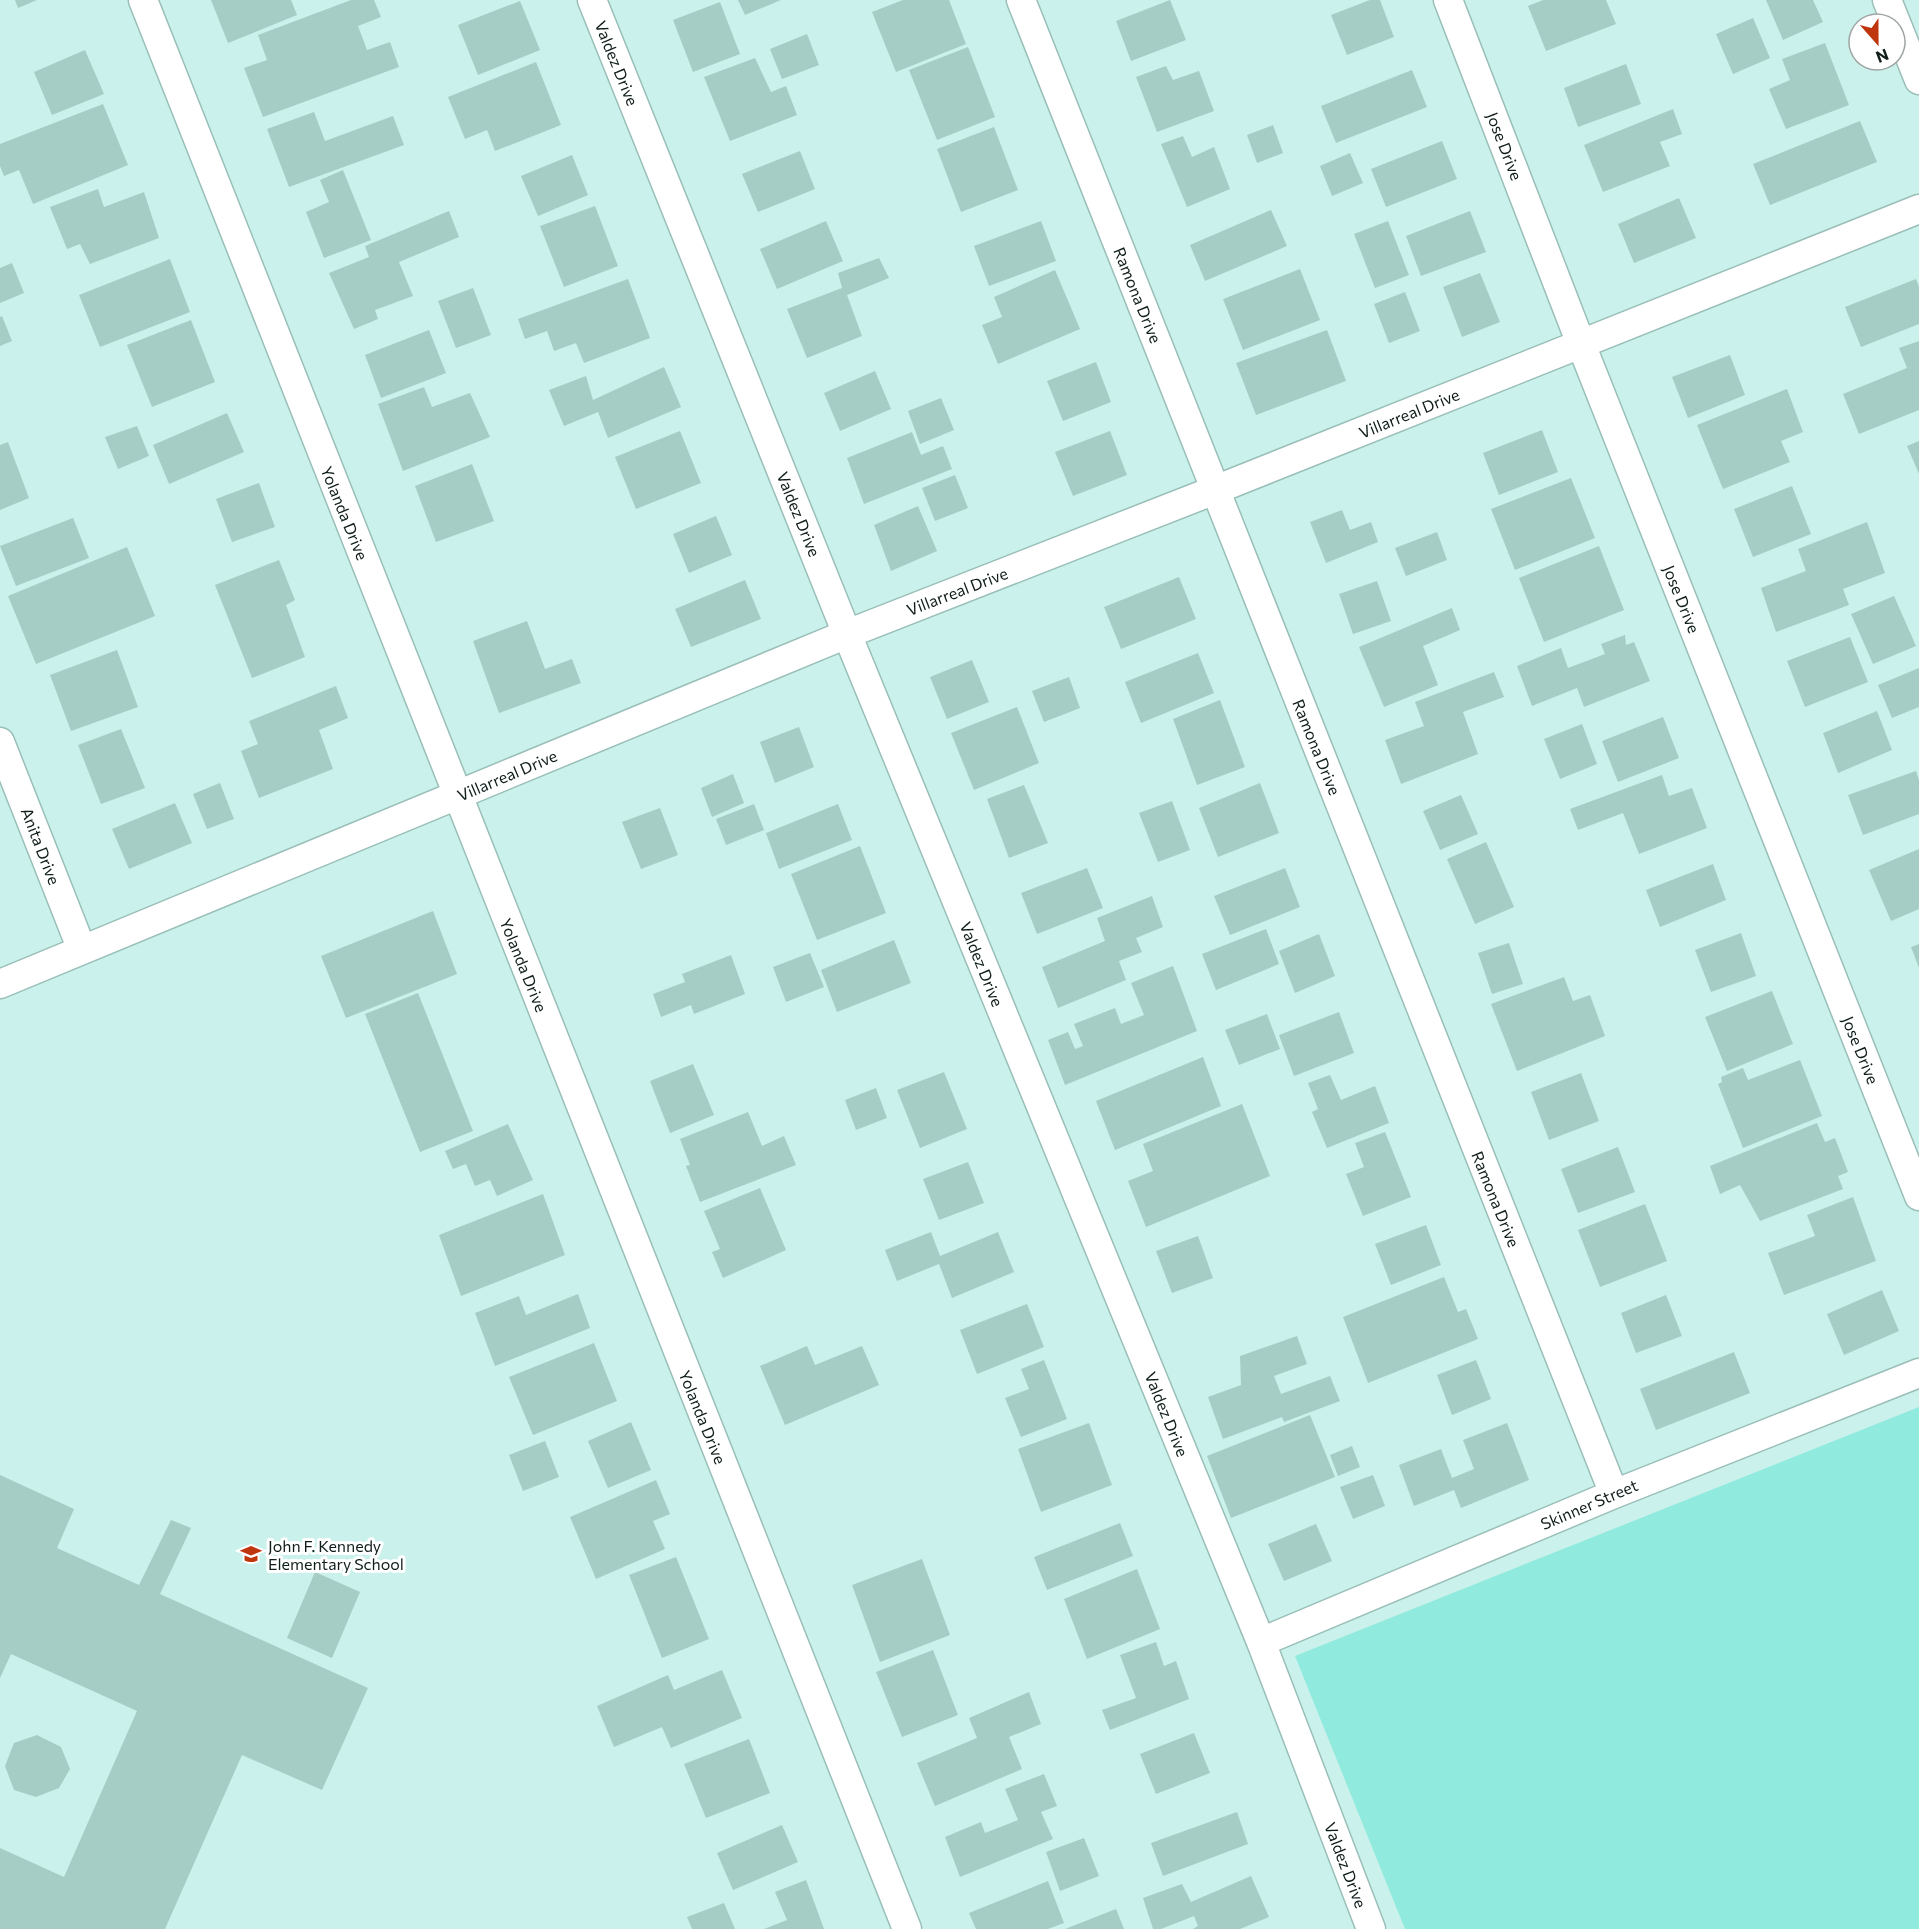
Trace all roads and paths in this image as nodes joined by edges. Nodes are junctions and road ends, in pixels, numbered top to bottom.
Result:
1 (143, 0) edge
2 (592, 0) edge
3 (1022, 0) edge
4 (1448, 0) edge
5 (1887, 0) edge
6 (1919, 80) edge
7 (1919, 209) edge
8 (1581, 344) junction
9 (1215, 490) junction
10 (847, 634) junction
11 (0, 742) edge
12 (457, 796) junction
13 (82, 950) junction
14 (0, 984) edge
15 (1919, 1196) edge
16 (1919, 1373) edge
17 (1614, 1494) junction
18 (1261, 1642) junction
19 (907, 1929) edge
20 (1371, 1929) edge

1 - 12 street, Yolanda Drive
2 - 10 street, Valdez Drive
3 - 9 street, Ramona Drive
4 - 8 street, Jose Drive
5 - 6 street
7 - 8 street, Villarreal Drive
8 - 9 street, Villarreal Drive
8 - 15 street, Jose Drive
9 - 10 street, Villarreal Drive
9 - 17 street, Ramona Drive
10 - 12 street, Villarreal Drive
10 - 18 street, Valdez Drive
11 - 13 street, Anita Drive
12 - 13 street, Villarreal Drive
12 - 19 street, Yolanda Drive
13 - 14 street, Villarreal Drive
16 - 17 street, Skinner Street
17 - 18 street, Skinner Street
18 - 20 street, Valdez Drive

